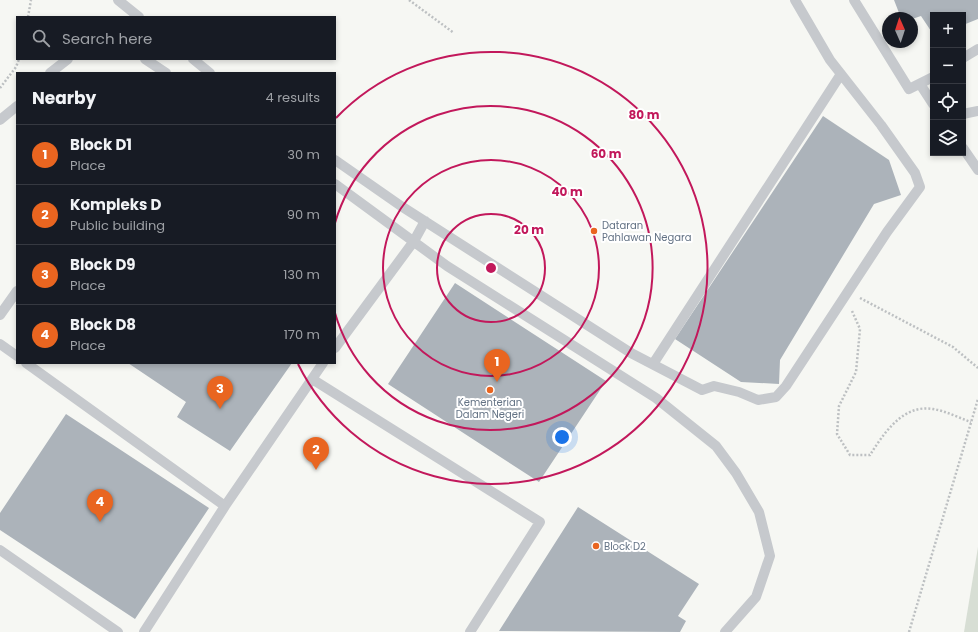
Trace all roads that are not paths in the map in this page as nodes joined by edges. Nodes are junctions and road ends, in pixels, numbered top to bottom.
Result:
1 (118, 0) edge
2 (795, 0) edge
3 (854, 0) edge
4 (138, 16) edge
5 (978, 50) edge
6 (966, 56) edge
7 (67, 60) edge
8 (146, 60) edge
9 (194, 60) edge
10 (51, 72) edge
11 (163, 72) edge
12 (209, 72) edge
13 (841, 74) junction
14 (930, 78) edge
15 (920, 84) junction
16 (930, 99) edge
17 (16, 107) edge
18 (978, 111) edge
19 (966, 113) edge
20 (0, 120) edge
21 (966, 151) edge
22 (974, 159) edge
23 (336, 161) edge
24 (978, 170) edge
25 (336, 185) edge
26 (425, 221) junction
27 (414, 242) junction
28 (16, 292) edge
29 (0, 315) edge
30 (0, 344) edge
31 (336, 347) edge
32 (16, 355) edge
33 (27, 364) edge
34 (323, 364) edge
35 (654, 364) junction
36 (312, 379) junction
37 (225, 506) junction
38 (0, 550) edge
39 (118, 632) edge
40 (144, 632) edge
41 (470, 632) edge
42 (725, 632) edge

1 - 4 lane
2 - 13 lane
3 - 15 lane
5 - 6 lane
7 - 10 lane
8 - 11 lane
9 - 12 lane
13 - 35 lane
13 - 35 lane
14 - 15 lane
15 - 16 lane
17 - 20 lane
18 - 19 lane
21 - 22 lane
22 - 24 lane
23 - 26 lane
25 - 27 lane
26 - 27 lane
26 - 35 lane
27 - 31 lane
27 - 42 lane
28 - 29 lane
30 - 32 lane
33 - 37 lane
34 - 36 lane
36 - 37 lane
36 - 41 lane
37 - 40 lane
38 - 39 lane

